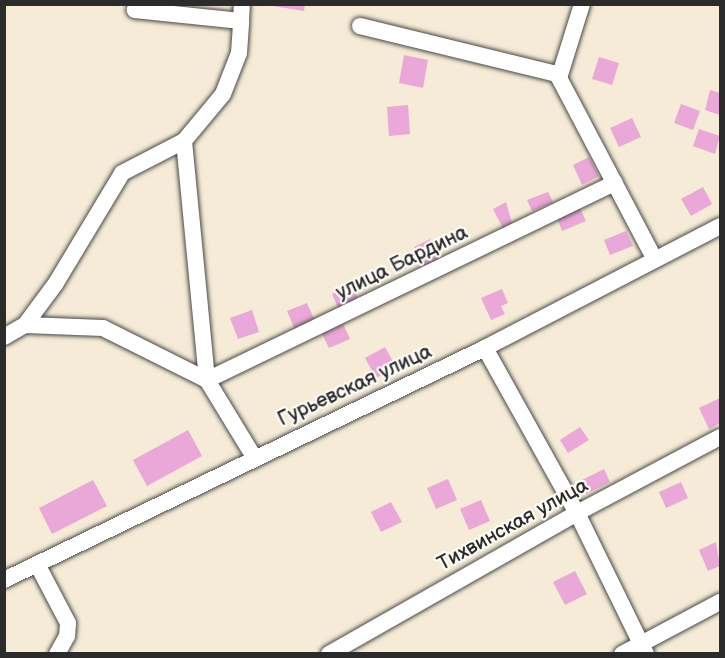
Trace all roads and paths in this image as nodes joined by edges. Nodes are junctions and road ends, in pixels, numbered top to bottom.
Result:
1 (582, 4) edge
2 (157, 8) edge
3 (135, 10) dead end
4 (242, 13) edge
5 (360, 26) dead end
6 (559, 78) junction
7 (184, 141) junction
8 (615, 183) junction
9 (720, 226) edge
10 (654, 258) junction
11 (25, 325) junction
12 (4, 337) edge
13 (485, 348) junction
14 (207, 380) junction
15 (720, 437) edge
16 (254, 457) junction
17 (577, 513) junction
18 (37, 564) junction
19 (4, 580) edge
20 (720, 602) edge
21 (643, 648) edge
22 (57, 654) edge
23 (328, 654) edge
24 (622, 654) edge

1 - 6 street
2 - 3 street
2 - 4 street
4 - 7 street
5 - 6 street
6 - 8 street
7 - 11 street
7 - 14 street
8 - 10 street
8 - 14 street, улица Бардина
9 - 10 street, Гурьевская улица
10 - 13 street, Гурьевская улица
11 - 12 street
11 - 14 street
13 - 16 street, Гурьевская улица
13 - 17 street
14 - 16 street
15 - 17 street, Тихвинская улица
16 - 18 street, Гурьевская улица
17 - 21 street
17 - 23 street, Тихвинская улица
18 - 19 street, Гурьевская улица
18 - 22 street
20 - 21 street
21 - 24 street

